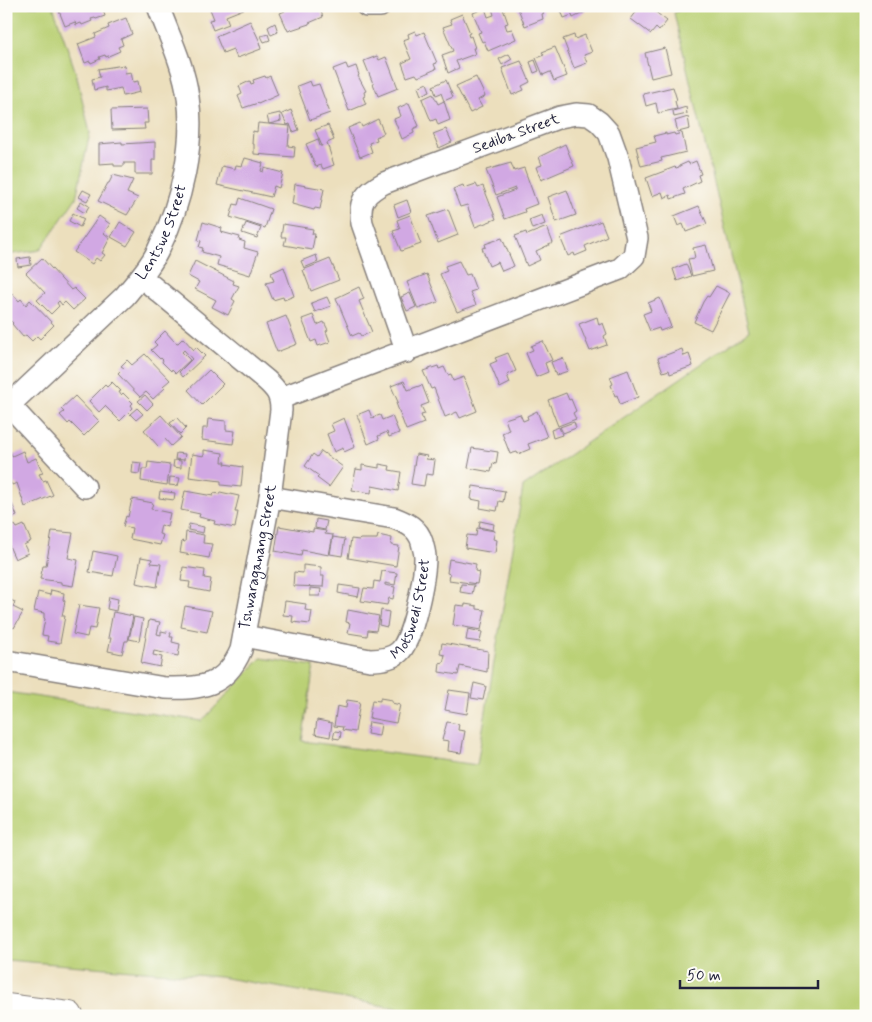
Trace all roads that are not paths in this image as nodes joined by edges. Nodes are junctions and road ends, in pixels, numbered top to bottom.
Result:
1 (158, 6) edge
2 (368, 6) edge
3 (380, 6) edge
4 (141, 277) junction
5 (407, 352) junction
6 (281, 398) junction
7 (8, 407) edge
8 (85, 487) dead end
9 (270, 496) junction
10 (244, 636) junction
11 (6, 661) edge
12 (6, 1008) edge
13 (69, 1016) edge

1 - 4 street, Lentswe Street
2 - 3 street
4 - 6 street
4 - 7 street, Lentswe Street
5 - 5 street, Sediba Street
5 - 6 street, Sediba Street
6 - 9 street, Tshwaraganang Street
7 - 8 street
9 - 10 street, Tshwaraganang Street
9 - 10 street, Motswedi Street
10 - 11 street, Tshwaraganang Street
12 - 13 main road

